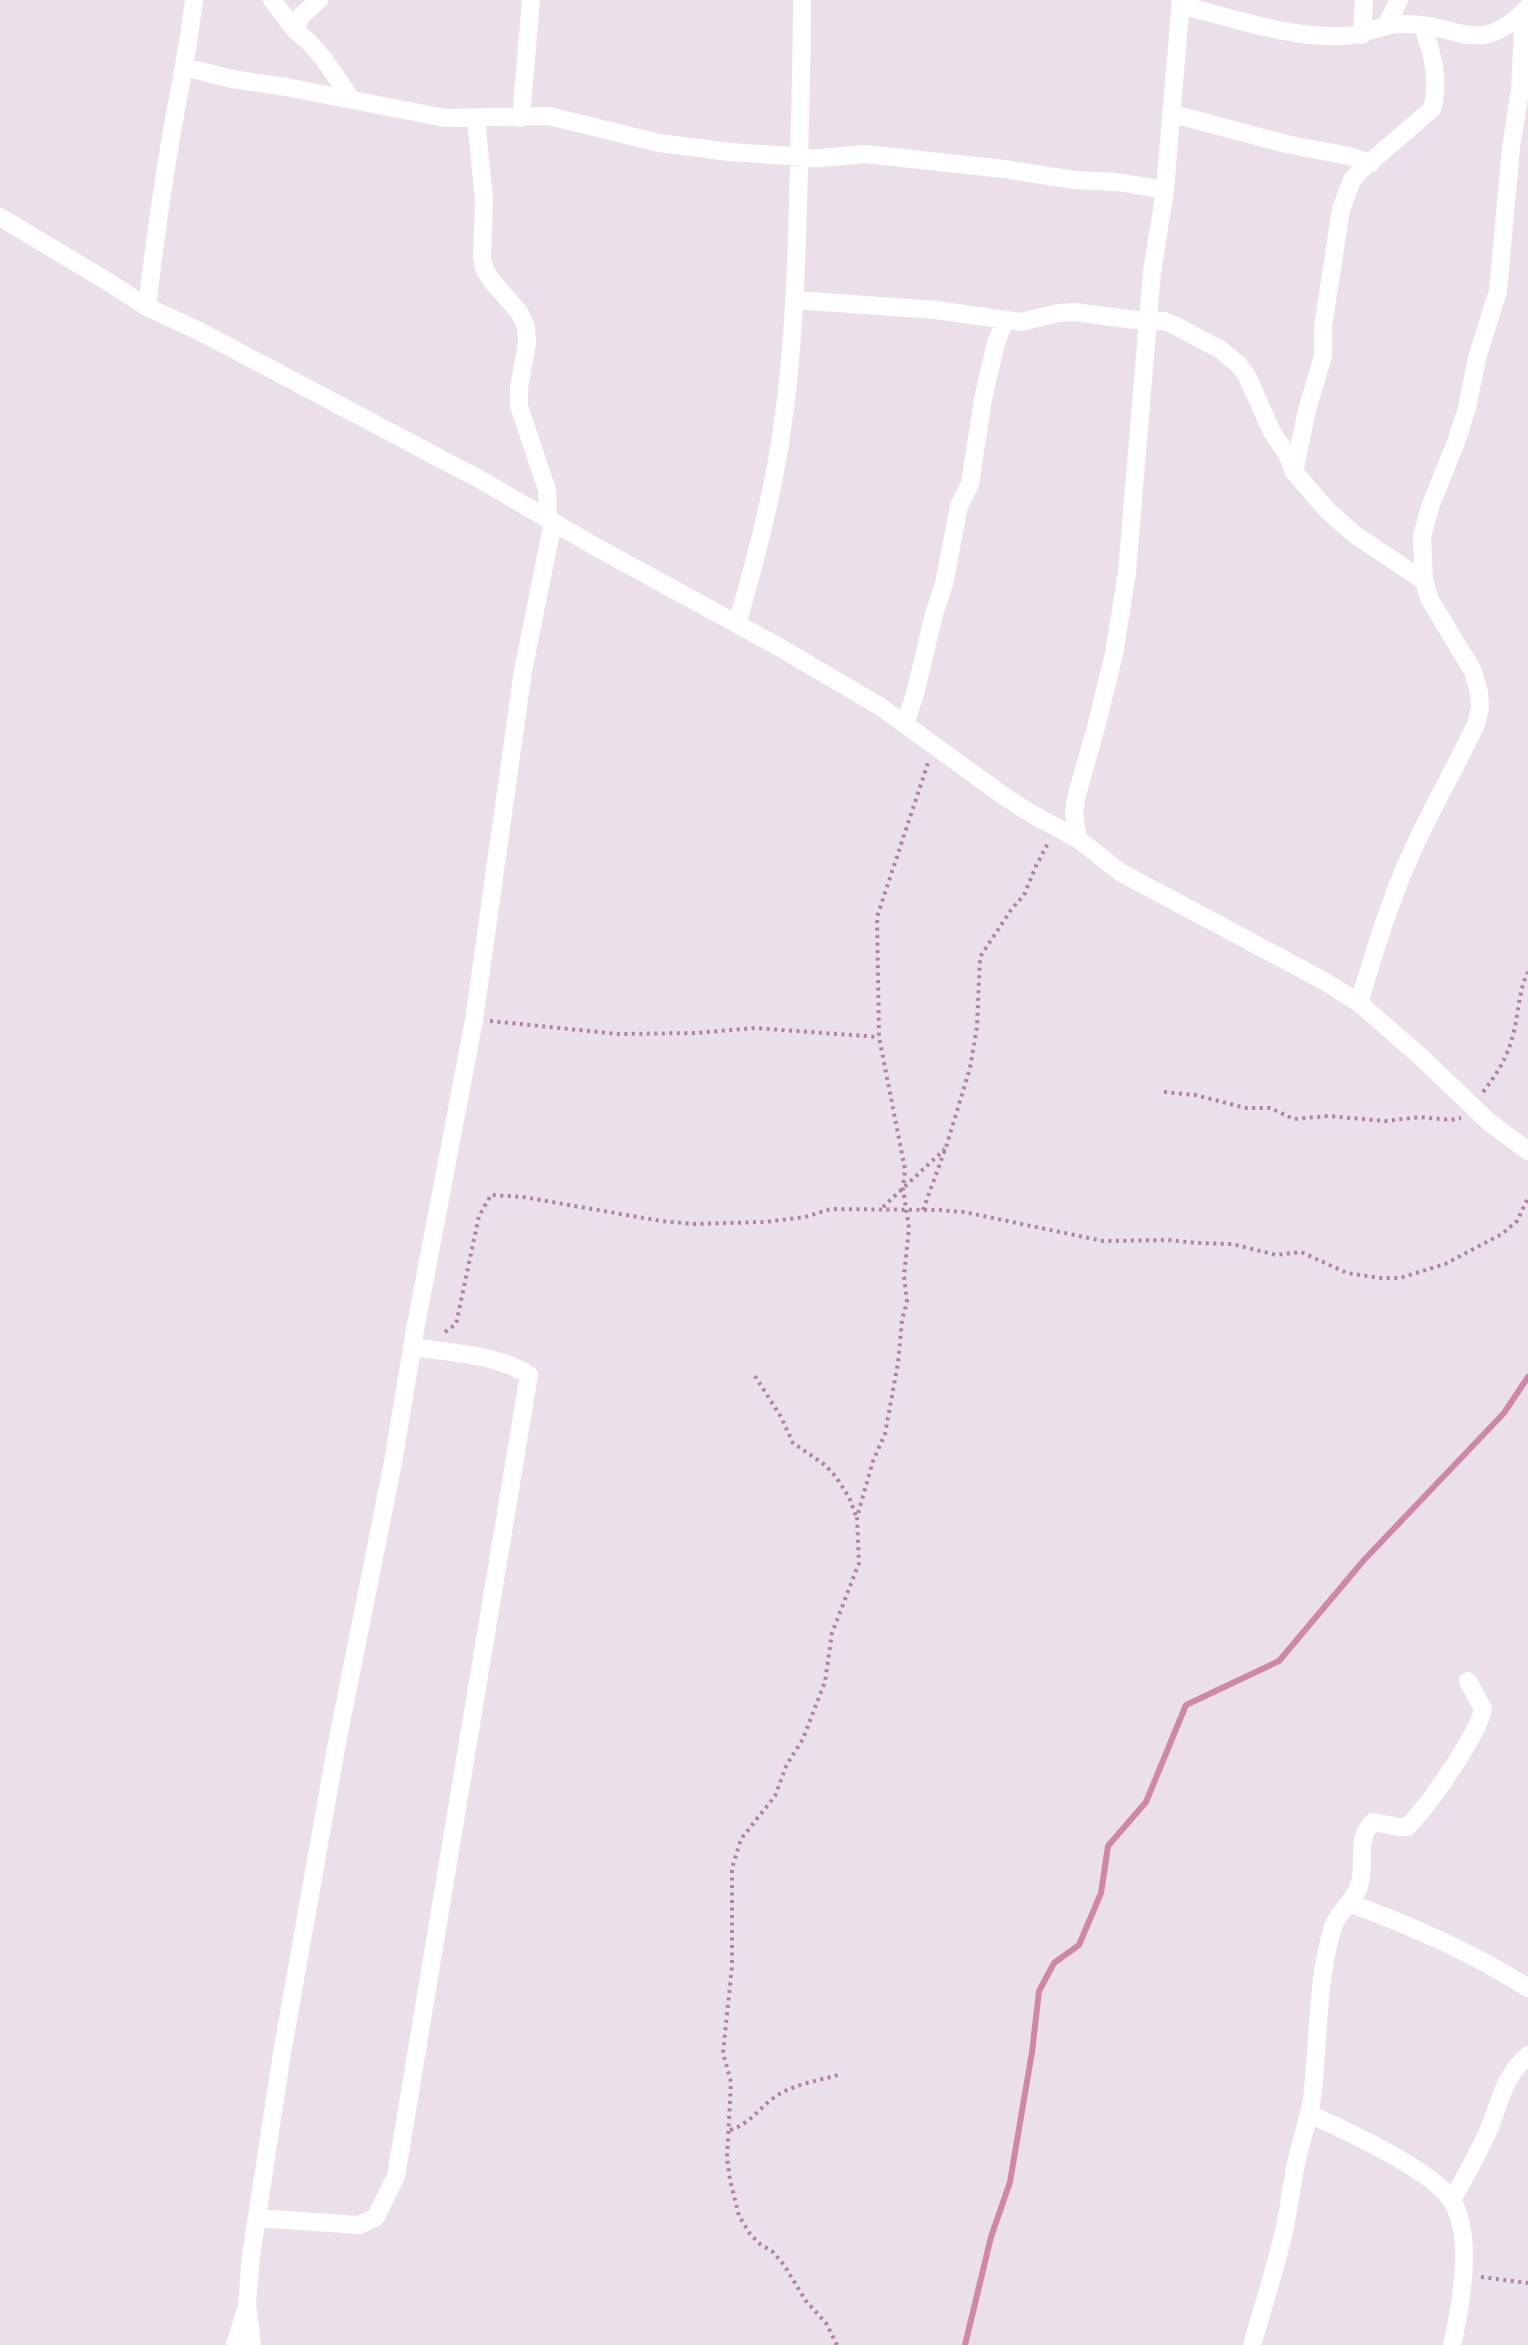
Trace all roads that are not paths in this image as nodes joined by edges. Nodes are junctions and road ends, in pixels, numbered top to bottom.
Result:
1 (194, 0) edge
2 (272, 0) edge
3 (319, 0) edge
4 (531, 0) edge
5 (802, 0) edge
6 (1364, 0) edge
7 (1399, 0) edge
8 (1181, 2) edge
9 (1526, 9) edge
10 (1386, 26) junction
11 (1423, 27) junction
12 (295, 30) junction
13 (1362, 35) junction
14 (185, 67) junction
15 (352, 100) junction
16 (1173, 114) junction
17 (521, 118) junction
18 (476, 119) junction
19 (799, 156) junction
20 (1371, 163) junction
21 (1165, 190) junction
22 (0, 217) edge
23 (794, 300) junction
24 (147, 307) junction
25 (1005, 320) junction
26 (1148, 321) junction
27 (1294, 472) junction
28 (551, 521) junction
29 (1424, 581) junction
30 (737, 624) junction
31 (905, 723) junction
32 (1076, 798) junction
33 (1050, 824) junction
34 (1078, 839) junction
35 (1359, 1003) junction
36 (1528, 1151) edge
37 (414, 1339) junction
38 (1468, 1681) dead end
39 (1349, 1903) junction
40 (1528, 1989) edge
41 (1528, 2055) edge
42 (1310, 2114) junction
43 (1452, 2200) junction
44 (257, 2218) junction
45 (247, 2304) junction
46 (235, 2345) edge
47 (252, 2345) edge
48 (1252, 2345) edge
49 (1452, 2345) edge

1 - 14 street
2 - 12 street
3 - 12 street
4 - 17 street
5 - 19 street
6 - 13 street
7 - 10 street
8 - 13 street
8 - 16 street
9 - 11 street
9 - 29 street
10 - 11 street
10 - 13 street
11 - 20 street
12 - 15 street
14 - 15 street
14 - 24 street
15 - 18 street
16 - 20 street
16 - 21 street
17 - 18 street
17 - 19 street
18 - 28 street
19 - 21 street
19 - 23 street
20 - 27 street
21 - 26 street
22 - 24 street
23 - 25 street
23 - 30 street
24 - 28 street
25 - 26 street
25 - 31 street
26 - 27 street
26 - 32 street
27 - 29 street
28 - 30 street
28 - 37 street
29 - 35 street
30 - 31 street
31 - 33 street
32 - 33 street
32 - 34 street
33 - 34 street
34 - 35 street
35 - 36 street
37 - 44 street
37 - 44 street
38 - 39 street
39 - 40 street
39 - 42 street
41 - 43 street
42 - 43 street
42 - 48 street
43 - 49 street
44 - 45 street
45 - 46 street
45 - 47 street

